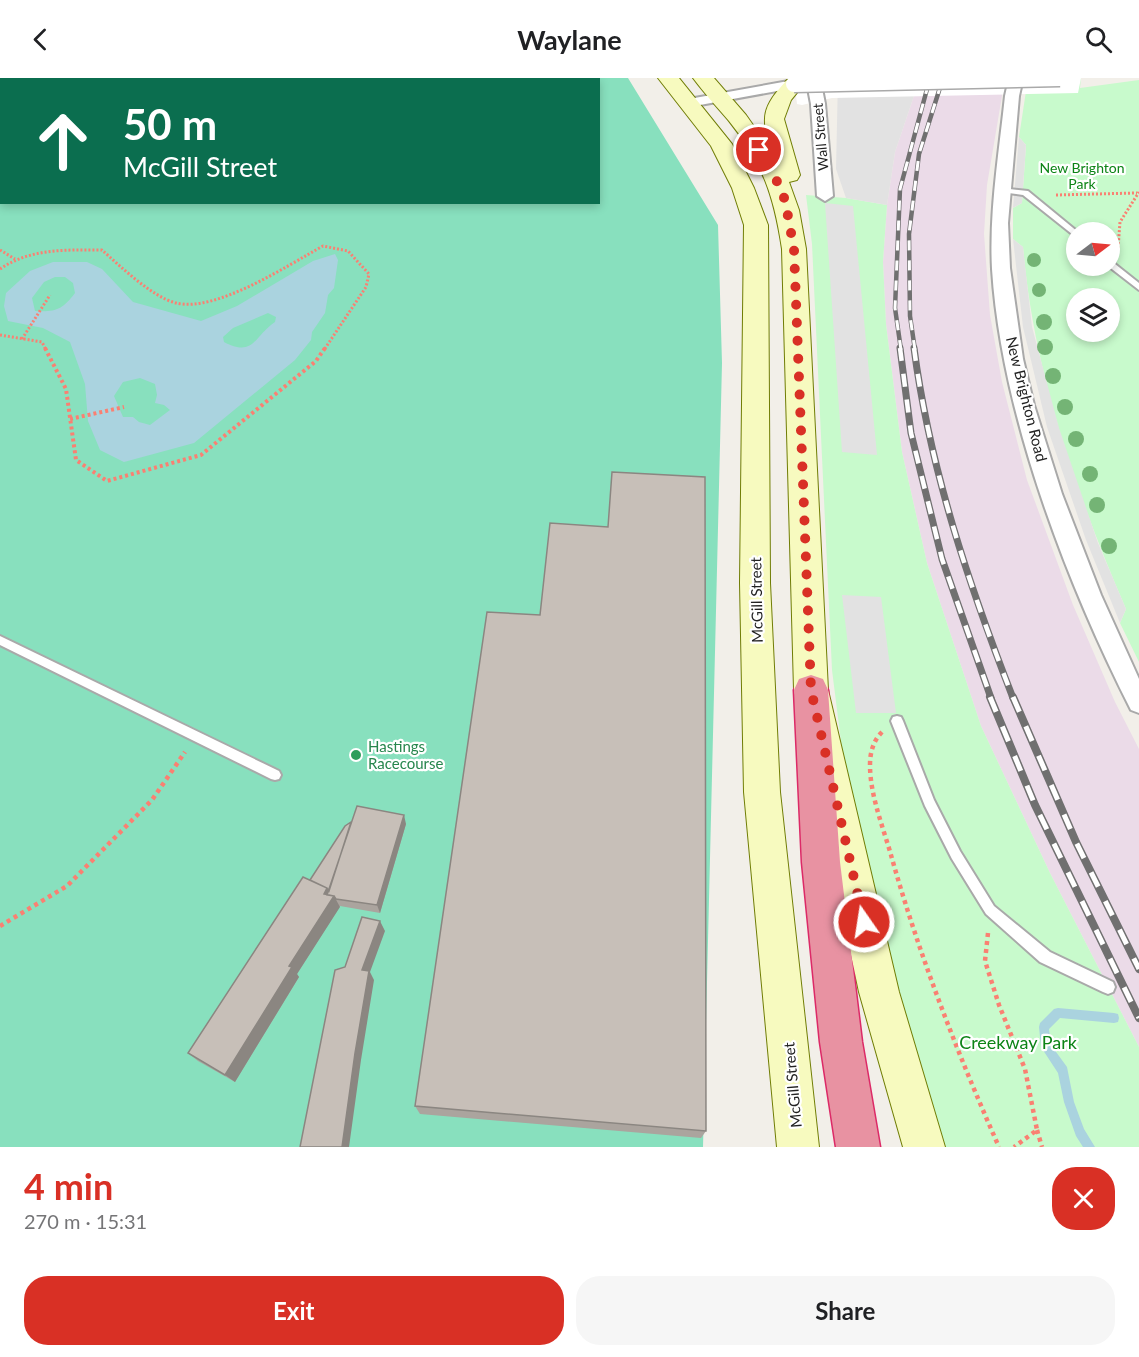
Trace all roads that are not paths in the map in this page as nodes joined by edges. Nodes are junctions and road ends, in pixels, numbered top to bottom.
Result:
1 (668, 78) edge
2 (703, 78) edge
3 (767, 78) edge
4 (1016, 78) edge
5 (1060, 78) edge
6 (804, 81) edge
7 (719, 96) junction
8 (689, 103) junction
9 (1004, 190) junction
10 (825, 196) dead end
11 (785, 200) junction
12 (1066, 227) edge
13 (1120, 271) edge
14 (1139, 287) edge
15 (0, 640) edge
16 (811, 690) junction
17 (1139, 703) edge
18 (897, 721) road end
19 (274, 775) dead end
20 (1108, 987) dead end
21 (798, 1147) edge
22 (858, 1147) edge
23 (924, 1147) edge

1 - 8 main road, McGill Street
2 - 7 main road
3 - 6 main road
4 - 9 street, New Brighton Road
5 - 6 street, bridge
6 - 7 street
6 - 10 street, Wall Street
6 - 11 main road
7 - 8 street
7 - 11 main road
8 - 21 main road, McGill Street
9 - 12 lane
9 - 17 street, New Brighton Road
11 - 16 main road
13 - 14 lane
15 - 19 lane
16 - 22 highway
16 - 23 main road
18 - 20 lane

